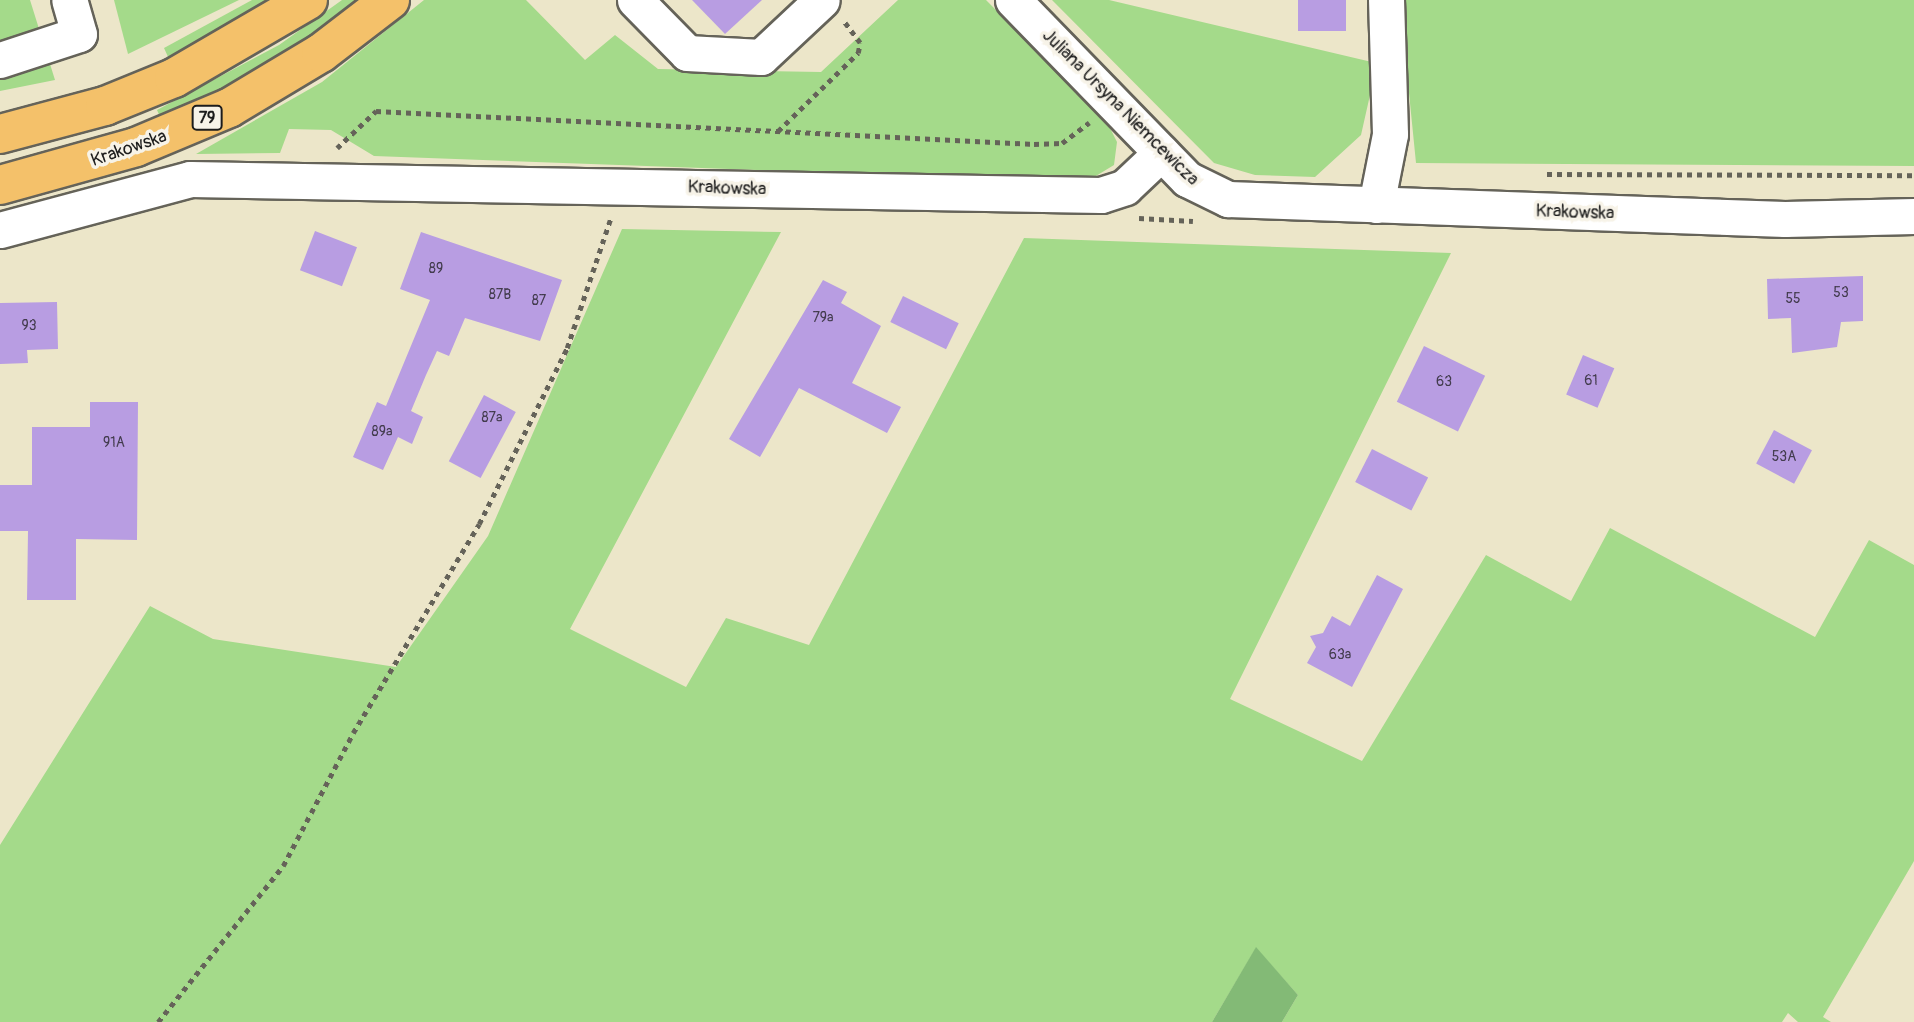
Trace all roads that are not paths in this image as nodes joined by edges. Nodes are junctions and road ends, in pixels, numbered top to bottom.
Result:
1 (69, 0) edge
2 (308, 0) edge
3 (390, 0) edge
4 (635, 0) edge
5 (1013, 0) edge
6 (1385, 0) edge
7 (819, 1) edge
8 (0, 60) edge
9 (0, 134) edge
10 (1161, 153) junction
11 (0, 185) edge
12 (1236, 200) joint
13 (1376, 205) junction
14 (1914, 216) edge
15 (0, 230) edge

1 - 8 street
2 - 9 main road
3 - 11 main road, Krakowska / 79
4 - 7 street
5 - 10 street, Juliana Ursyna Niemcewicza
6 - 13 street
10 - 12 street, Juliana Ursyna Niemcewicza
10 - 15 street, Krakowska
12 - 13 street, Krakowska
13 - 14 street, Krakowska

